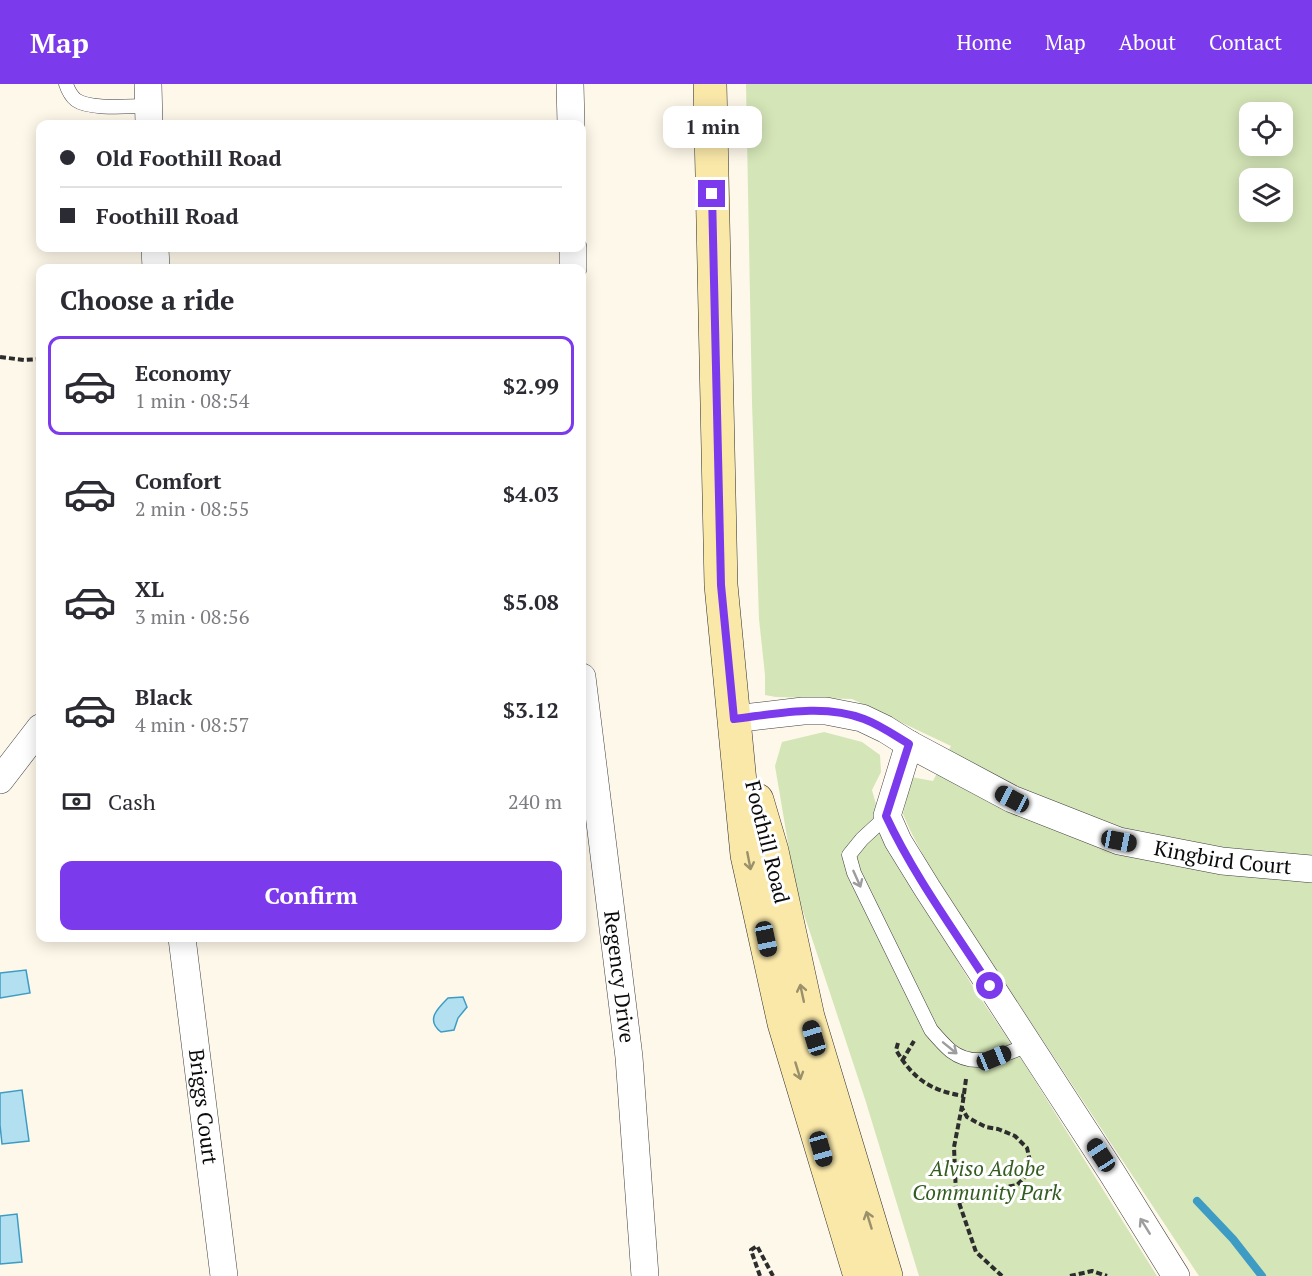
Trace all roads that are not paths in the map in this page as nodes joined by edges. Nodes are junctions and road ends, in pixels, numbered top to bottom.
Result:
1 (66, 84) edge
2 (570, 84) edge
3 (710, 84) edge
4 (149, 105) edge
5 (571, 120) edge
6 (586, 709) edge
7 (734, 719) junction
8 (36, 733) edge
9 (909, 744) junction
10 (0, 780) edge
11 (886, 816) junction
12 (1312, 869) edge
13 (183, 942) edge
14 (1028, 1045) junction
15 (225, 1276) edge
16 (645, 1276) edge
17 (860, 1276) edge
18 (886, 1276) edge
19 (1176, 1276) edge

1 - 4 lane
2 - 5 street
3 - 7 main road, Foothill Road
6 - 16 street, Regency Drive
7 - 9 street, Kingbird Court
7 -> 17 main road, Foothill Road
18 -> 7 main road, Foothill Road
8 - 10 street
9 - 11 street
9 - 12 street, Kingbird Court
11 - 14 street
11 -> 14 lane
13 - 15 street, Briggs Court
19 -> 14 street

